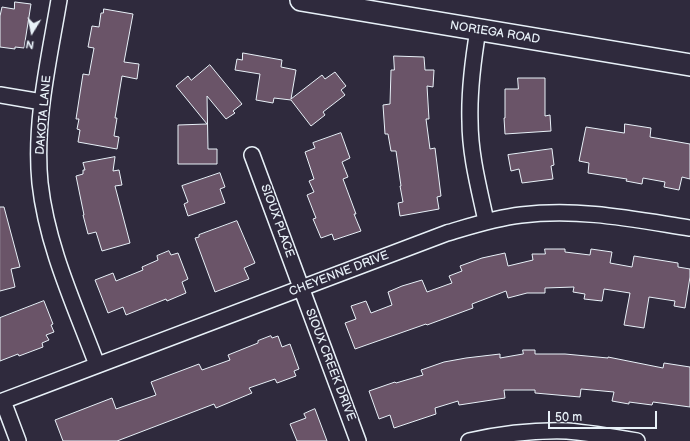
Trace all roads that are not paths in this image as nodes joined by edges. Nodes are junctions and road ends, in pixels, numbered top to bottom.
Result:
1 (59, 0) edge
2 (301, 0) edge
3 (478, 30) junction
4 (690, 65) edge
5 (0, 95) edge
6 (42, 102) junction
7 (252, 154) dead end
8 (486, 221) junction
9 (690, 228) edge
10 (301, 288) junction
11 (97, 365) junction
12 (1, 401) edge
13 (530, 436) edge
14 (18, 441) edge
15 (358, 441) edge
16 (469, 441) edge
17 (637, 441) edge

1 - 6 street, DAKOTA LANE
2 - 3 street, NORIEGA ROAD
3 - 4 street, NORIEGA ROAD
3 - 8 street
5 - 6 street
6 - 11 street, DAKOTA LANE
7 - 10 street, SIOUX PLACE
8 - 9 street, CHEYENNE DRIVE
8 - 10 street, CHEYENNE DRIVE
10 - 11 street, CHEYENNE DRIVE
10 - 15 street, SIOUX CREEK DRIVE
11 - 12 street, CHEYENNE DRIVE
12 - 14 street
13 - 16 street
13 - 17 street

